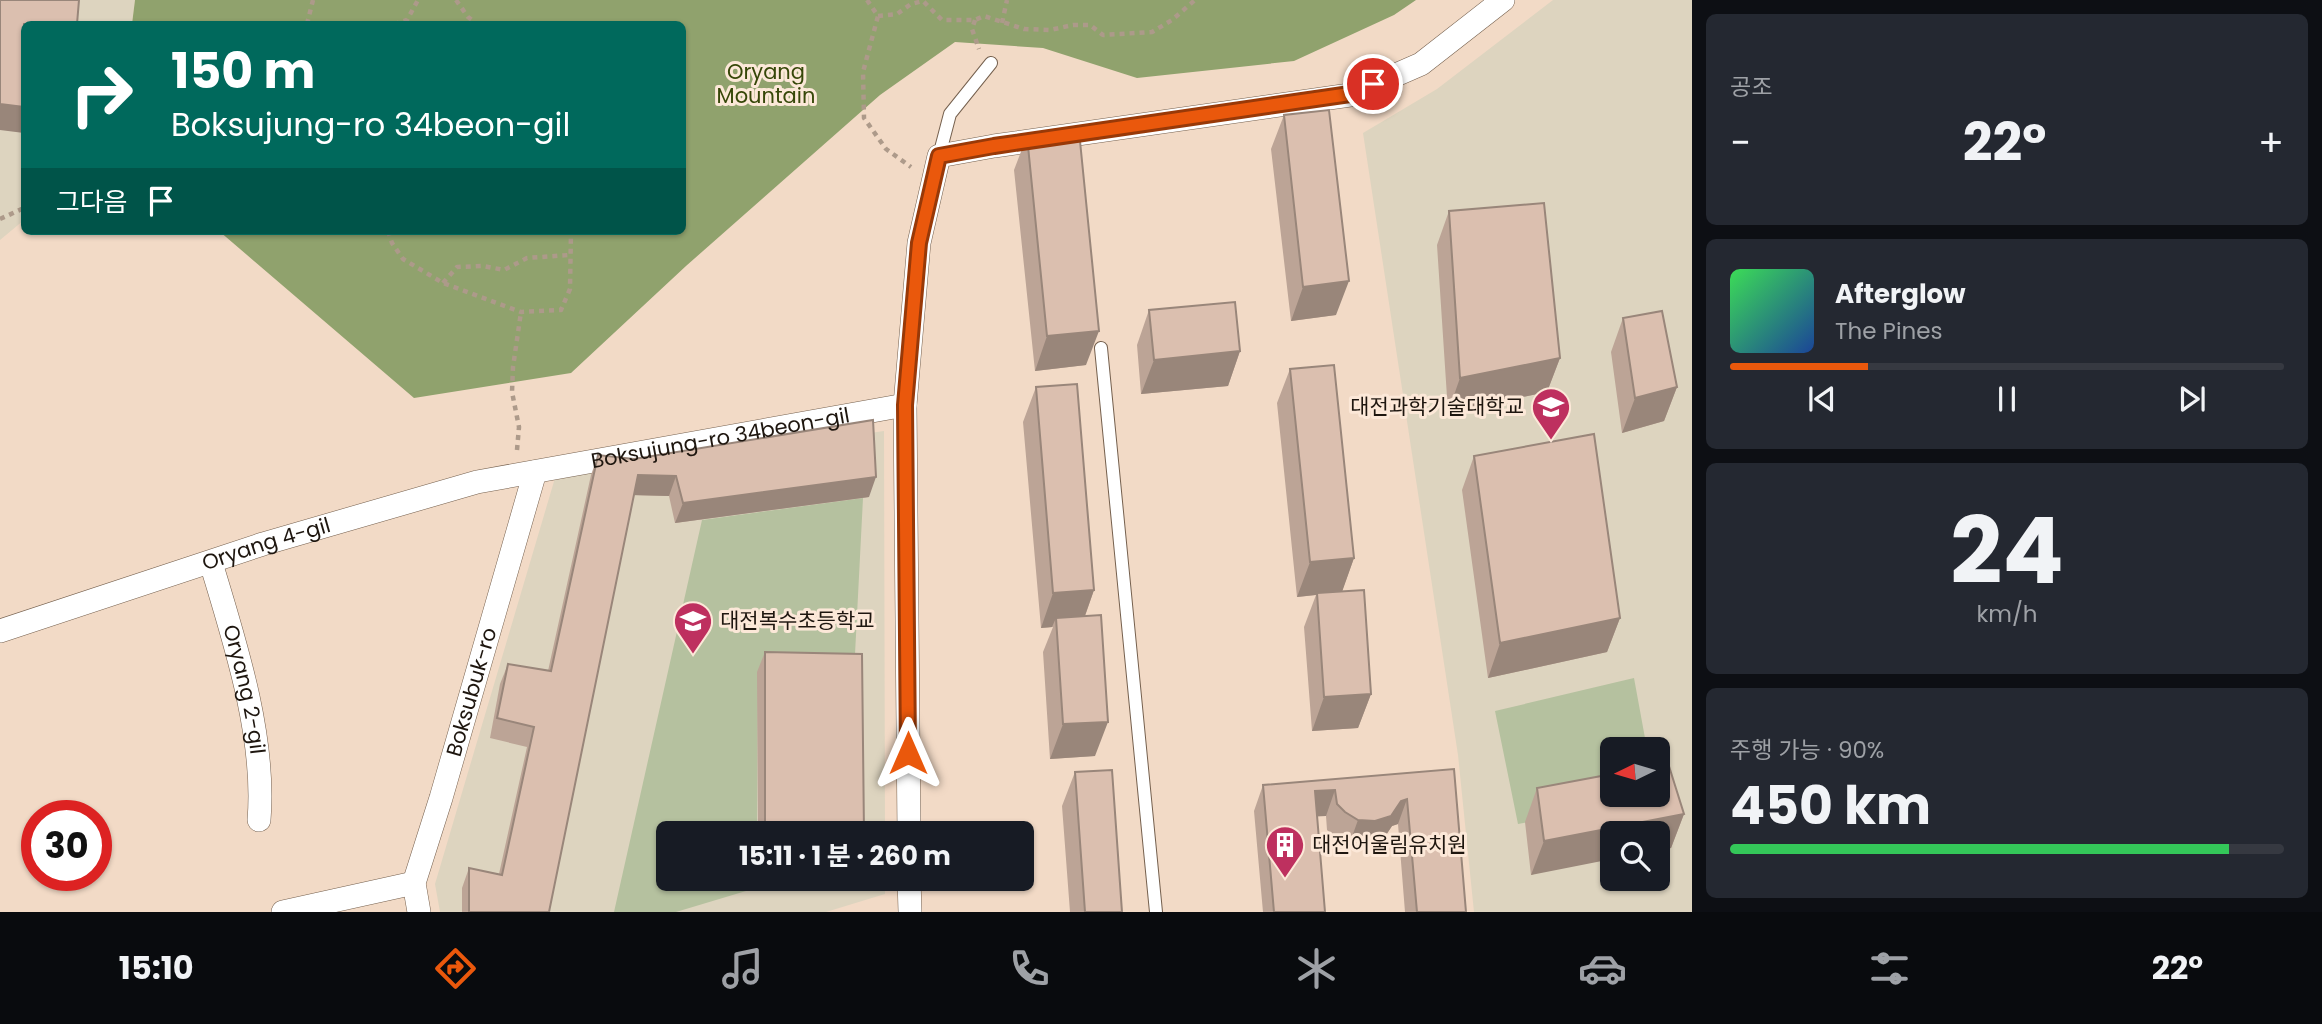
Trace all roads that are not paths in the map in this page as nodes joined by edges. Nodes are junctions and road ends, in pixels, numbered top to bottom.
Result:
1 (1503, 0) edge
2 (991, 63) road end
3 (937, 166) junction
4 (1101, 348) edge
5 (905, 405) junction
6 (526, 474) junction
7 (211, 563) junction
8 (0, 631) edge
9 (259, 820) dead end
10 (909, 821) edge
11 (414, 883) junction
12 (909, 891) edge
13 (283, 912) edge
14 (419, 912) edge
15 (910, 912) edge
16 (1156, 912) edge

1 - 3 street
2 - 3 lane
3 - 5 street
4 - 16 lane
5 - 6 street, Boksujung-ro 34beon-gil
5 - 10 street
6 - 7 street, Oryang 4-gil
6 - 11 street, Boksubuk-ro
7 - 8 street, Oryang 4-gil
7 - 9 street, Oryang 2-gil
11 - 13 street
11 - 14 street, Boksubuk-ro
12 - 15 street

